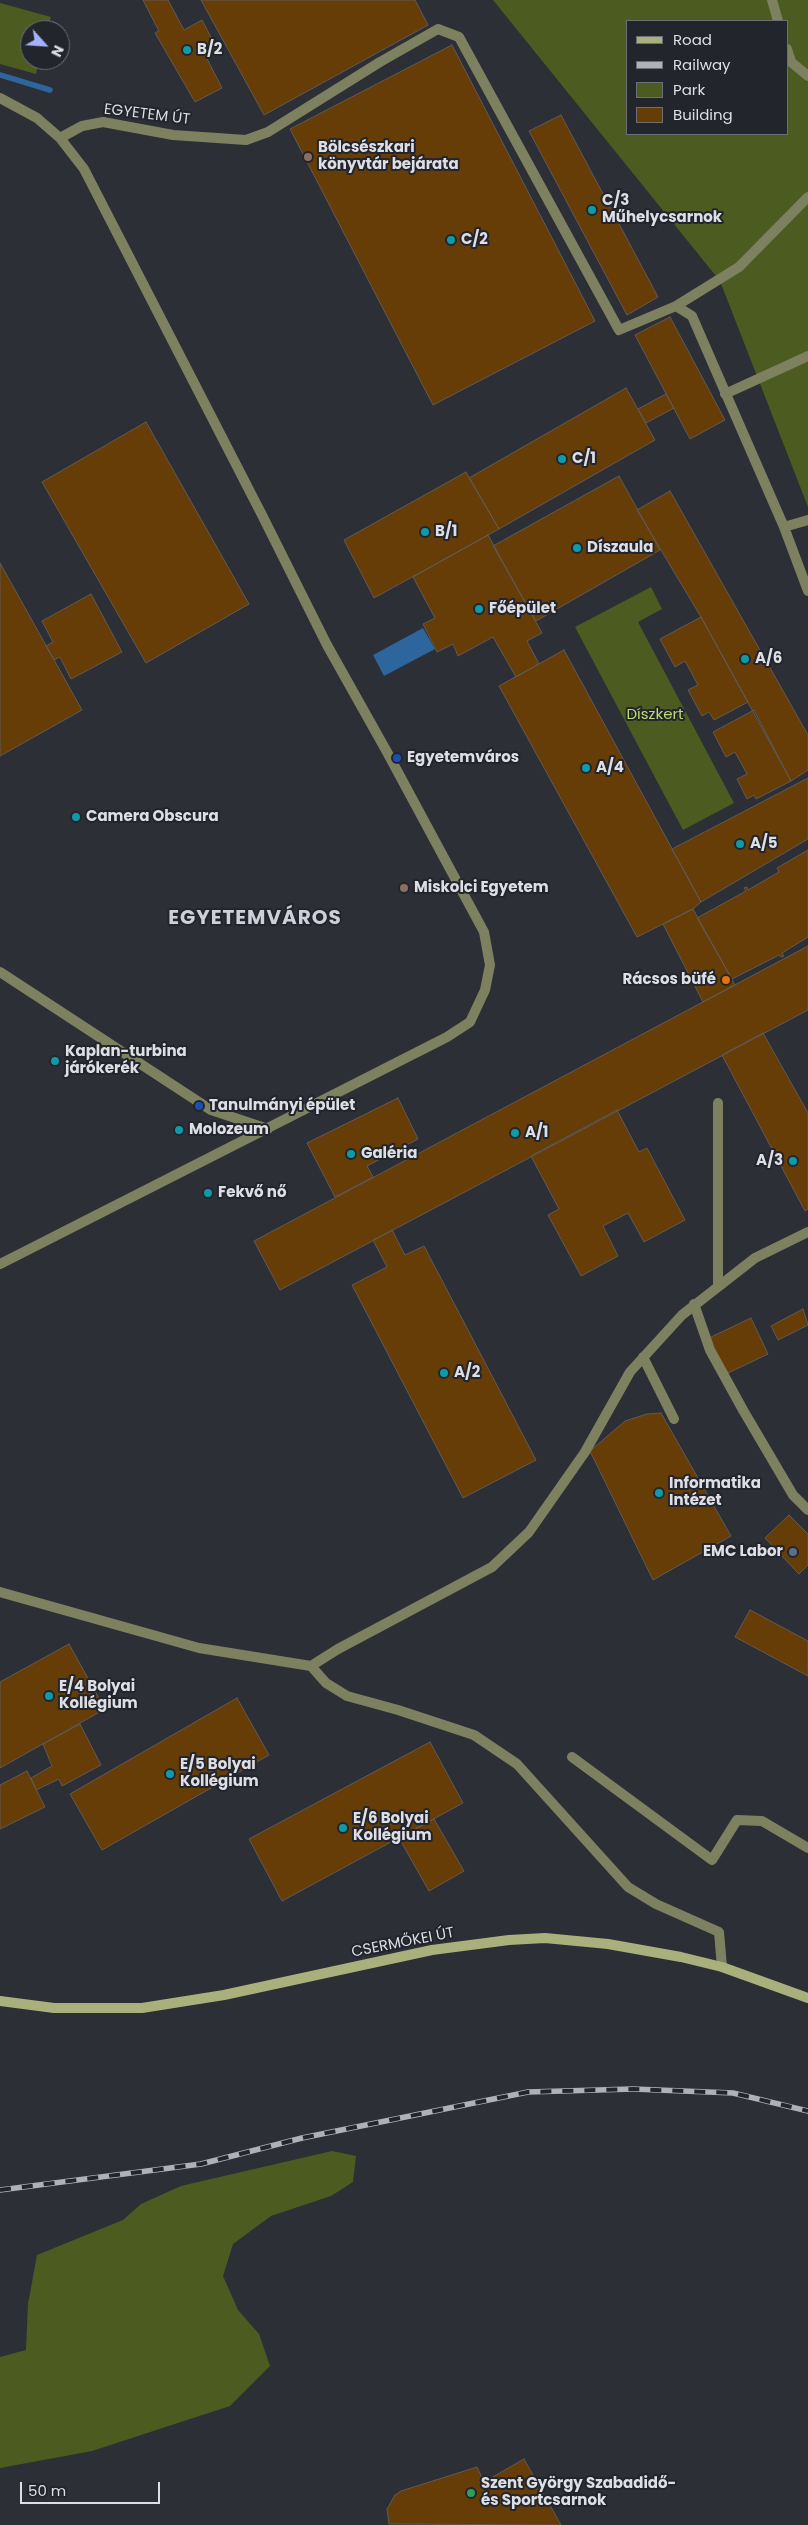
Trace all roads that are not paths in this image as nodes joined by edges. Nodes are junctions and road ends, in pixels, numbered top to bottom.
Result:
1 (772, 0) edge
2 (778, 20) edge
3 (788, 52) edge
4 (808, 76) edge
5 (0, 98) edge
6 (60, 138) junction
7 (808, 197) edge
8 (676, 306) junction
9 (808, 356) edge
10 (725, 394) junction
11 (808, 520) edge
12 (784, 527) junction
13 (808, 591) edge
14 (0, 972) edge
15 (718, 1103) dead end
16 (268, 1130) junction
17 (808, 1232) edge
18 (0, 1264) edge
19 (718, 1286) junction
20 (694, 1304) junction
21 (643, 1357) junction
22 (674, 1419) dead end
23 (808, 1510) edge
24 (0, 1592) edge
25 (311, 1666) junction
26 (572, 1757) dead end
27 (808, 1848) edge
28 (722, 1967) junction
29 (808, 1998) edge
30 (0, 2001) edge

1 - 2 street
3 - 4 street
5 - 6 street
6 - 8 street, EGYETEM ÚT
6 - 16 street
7 - 8 street
8 - 10 street
9 - 10 street
10 - 12 street
11 - 12 street
12 - 13 street
14 - 16 street
15 - 19 street
16 - 18 street
17 - 19 street
19 - 20 street
20 - 21 street
20 - 23 street
21 - 22 street
21 - 25 street
24 - 25 street
25 - 28 street
26 - 27 street
28 - 29 main road, CSERMŐKEI ÚT
28 - 30 main road, CSERMŐKEI ÚT

